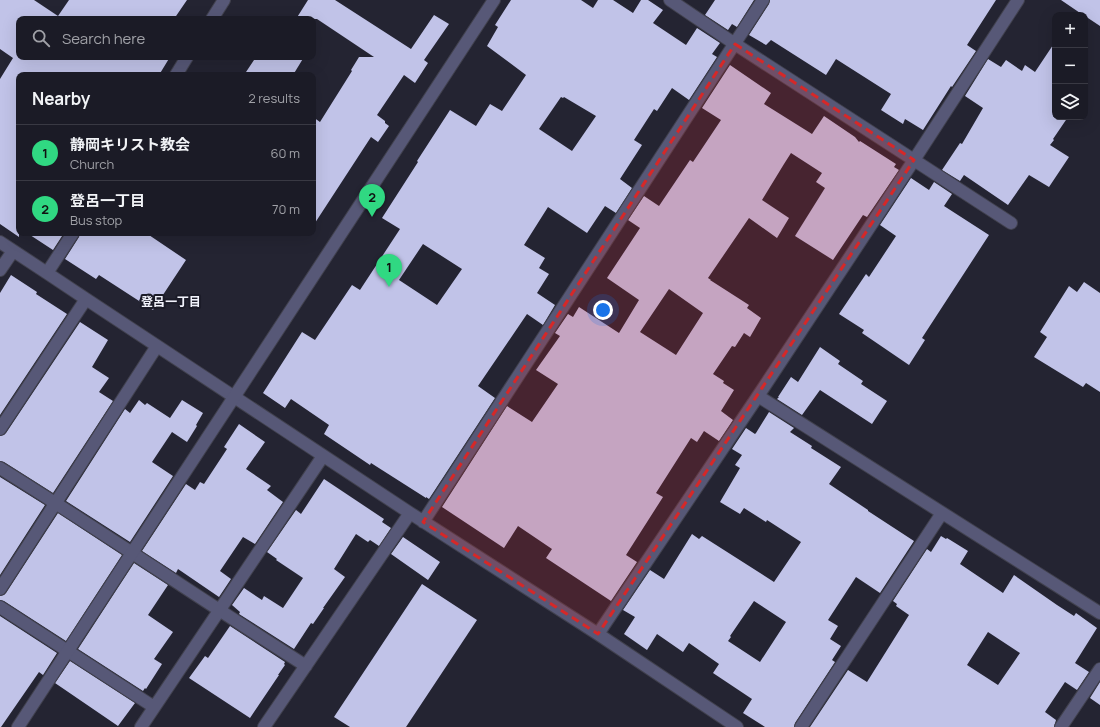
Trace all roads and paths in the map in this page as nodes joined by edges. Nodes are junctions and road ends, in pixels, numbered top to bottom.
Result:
1 (224, 0) edge
2 (494, 0) edge
3 (670, 0) edge
4 (763, 0) edge
5 (1018, 0) edge
6 (214, 16) edge
7 (735, 44) junction
8 (185, 60) edge
9 (178, 72) edge
10 (914, 160) junction
11 (1011, 223) dead end
12 (71, 236) edge
13 (0, 242) edge
14 (13, 251) junction
15 (0, 270) edge
16 (47, 273) junction
17 (86, 299) junction
18 (157, 346) junction
19 (758, 396) junction
20 (234, 397) junction
21 (0, 429) edge
22 (323, 456) junction
23 (0, 468) edge
24 (56, 503) junction
25 (410, 513) junction
26 (942, 513) junction
27 (423, 522) junction
28 (132, 553) junction
29 (0, 589) edge
30 (0, 607) edge
31 (219, 611) junction
32 (1100, 613) edge
33 (598, 634) junction
34 (68, 651) junction
35 (306, 666) junction
36 (1100, 669) edge
37 (154, 707) junction
38 (18, 727) edge
39 (141, 727) edge
40 (264, 727) edge
41 (737, 727) edge
42 (801, 727) edge
43 (1061, 727) edge

1 - 6 street
2 - 20 street
3 - 7 street
4 - 7 street
5 - 10 street
7 - 10 street
7 - 27 street
8 - 9 street
10 - 11 street
10 - 19 street
12 - 16 street
13 - 14 street
14 - 15 street
14 - 16 street
16 - 17 street
17 - 18 street
17 - 21 street
18 - 20 street
18 - 24 street
19 - 26 street
19 - 33 street
20 - 22 street
20 - 28 street
22 - 25 street
22 - 31 street
23 - 24 street
24 - 28 street
24 - 29 street
25 - 27 street
25 - 35 street
26 - 32 street
26 - 42 street
27 - 33 street
28 - 31 street
28 - 34 street
30 - 34 street
31 - 35 street
31 - 37 street
33 - 41 street
34 - 37 street
34 - 38 street
35 - 40 street
36 - 43 street
37 - 39 street

